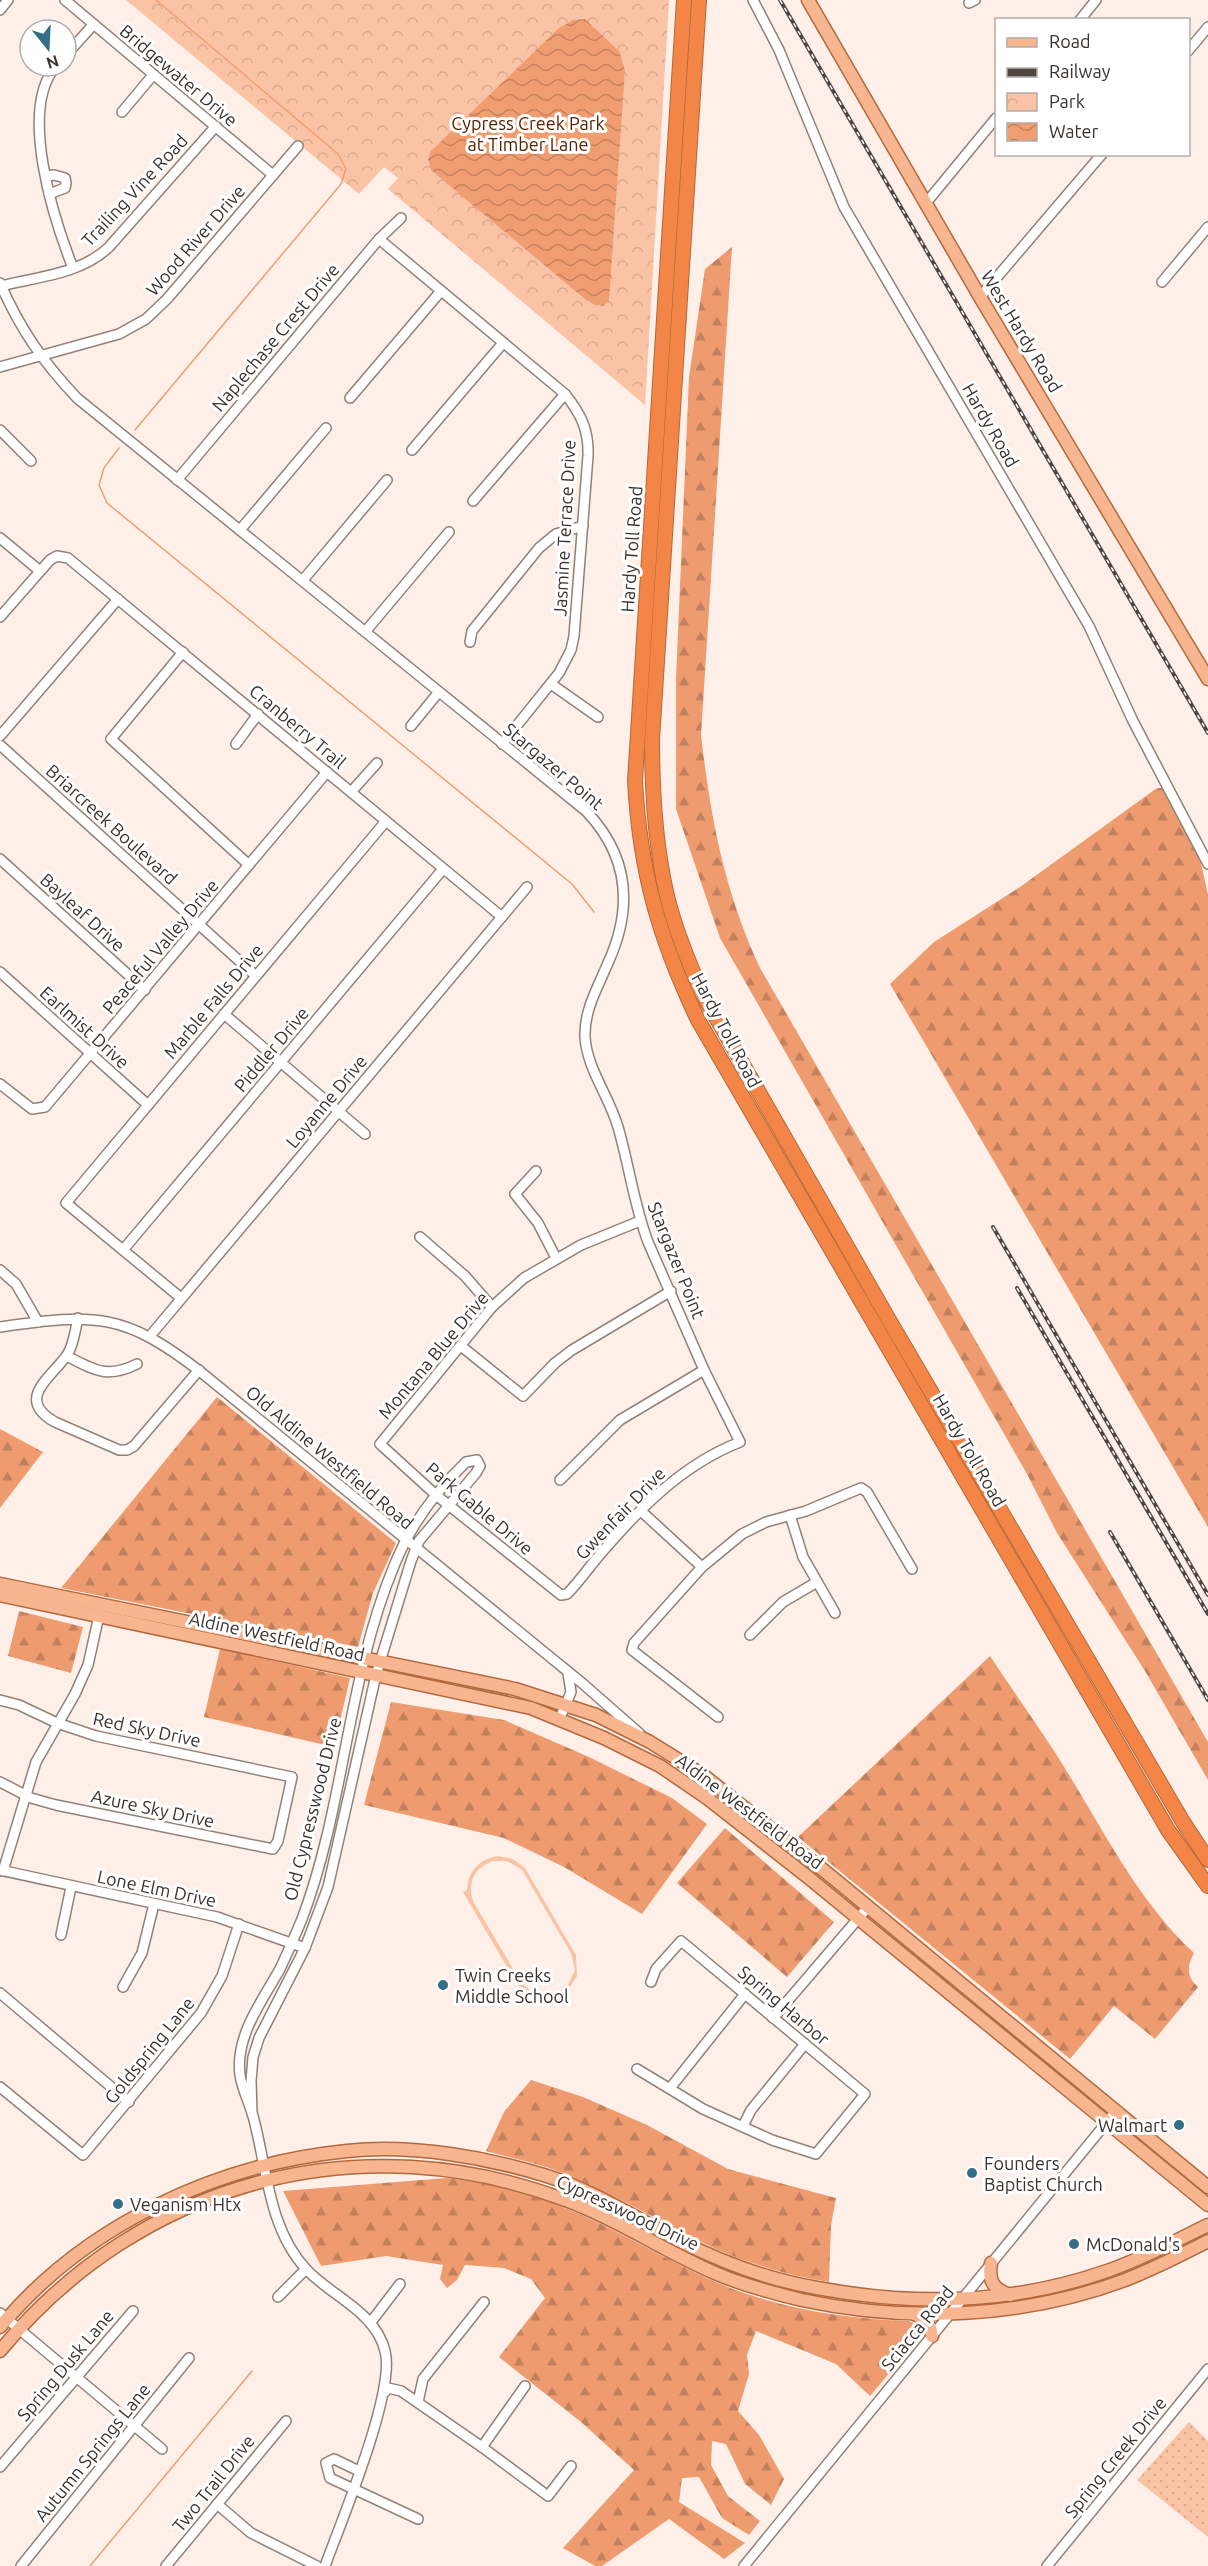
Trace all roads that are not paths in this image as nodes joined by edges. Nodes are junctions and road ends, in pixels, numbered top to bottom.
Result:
1 (8, 0) edge
2 (65, 0) edge
3 (684, 0) edge
4 (699, 0) edge
5 (753, 0) edge
6 (808, 0) edge
7 (1096, 0) edge
8 (0, 9) edge
9 (1082, 18) edge
10 (93, 25) junction
11 (1208, 27) edge
12 (78, 42) edge
13 (1190, 49) edge
14 (153, 75) junction
15 (48, 78) edge
16 (122, 112) dead end
17 (995, 119) edge
18 (216, 126) junction
19 (298, 146) dead end
20 (1100, 156) edge
21 (273, 175) junction
22 (46, 176) junction
23 (49, 194) junction
24 (926, 203) junction
25 (401, 218) dead end
26 (1208, 227) edge
27 (379, 239) junction
28 (73, 268) junction
29 (1162, 282) dead end
30 (1, 285) edge
31 (441, 291) junction
32 (980, 297) junction
33 (503, 343) junction
34 (41, 356) junction
35 (0, 367) edge
36 (565, 394) junction
37 (350, 398) dead end
38 (326, 428) dead end
39 (0, 430) edge
40 (412, 450) dead end
41 (31, 461) dead end
42 (177, 480) junction
43 (387, 480) dead end
44 (473, 501) dead end
45 (583, 526) junction
46 (240, 530) junction
47 (449, 532) dead end
48 (0, 538) edge
49 (40, 571) junction
50 (303, 580) junction
51 (118, 599) junction
52 (0, 617) edge
53 (365, 632) junction
54 (470, 642) dead end
55 (183, 652) junction
56 (1208, 680) edge
57 (551, 684) junction
58 (438, 693) junction
59 (258, 714) junction
60 (598, 717) dead end
61 (411, 726) dead end
62 (0, 736) edge
63 (236, 744) dead end
64 (502, 744) junction
65 (0, 745) edge
66 (377, 763) dead end
67 (327, 772) junction
68 (351, 792) junction
69 (386, 821) junction
70 (0, 859) edge
71 (1208, 864) edge
72 (249, 865) junction
73 (443, 869) junction
74 (527, 887) dead end
75 (502, 917) junction
76 (199, 925) junction
77 (0, 972) edge
78 (256, 976) junction
79 (145, 990) junction
80 (224, 1014) junction
81 (91, 1054) junction
82 (281, 1062) junction
83 (0, 1084) edge
84 (148, 1105) junction
85 (339, 1111) junction
86 (365, 1134) dead end
87 (536, 1172) dead end
88 (640, 1221) junction
89 (420, 1237) dead end
90 (123, 1250) junction
91 (556, 1258) junction
92 (0, 1270) edge
93 (670, 1291) junction
94 (181, 1298) junction
95 (492, 1307) junction
96 (78, 1318) junction
97 (38, 1322) junction
98 (0, 1327) edge
99 (150, 1336) junction
100 (462, 1346) junction
101 (67, 1356) junction
102 (137, 1364) dead end
103 (199, 1370) junction
104 (704, 1370) junction
105 (740, 1442) joint
106 (380, 1444) joint
107 (560, 1480) dead end
108 (436, 1496) junction
109 (450, 1506) junction
110 (641, 1511) junction
111 (790, 1515) junction
112 (405, 1540) junction
113 (416, 1549) junction
114 (702, 1567) junction
115 (912, 1569) dead end
116 (817, 1582) junction
117 (0, 1584) edge
118 (0, 1595) edge
119 (25, 1595) junction
120 (561, 1595) joint
121 (100, 1611) junction
122 (835, 1613) dead end
123 (750, 1635) dead end
124 (260, 1644) junction
125 (365, 1658) junction
126 (380, 1661) junction
127 (362, 1672) junction
128 (568, 1673) junction
129 (376, 1675) junction
130 (492, 1684) junction
131 (488, 1698) junction
132 (0, 1700) edge
133 (566, 1704) junction
134 (718, 1717) dead end
135 (560, 1718) junction
136 (57, 1723) junction
137 (650, 1742) junction
138 (0, 1782) edge
139 (26, 1795) junction
140 (745, 1809) junction
141 (331, 1816) junction
142 (344, 1819) junction
143 (735, 1820) junction
144 (273, 1849) joint
145 (1208, 1860) edge
146 (1, 1871) edge
147 (1208, 1886) edge
148 (71, 1887) junction
149 (154, 1904) junction
150 (868, 1907) junction
151 (858, 1918) junction
152 (238, 1924) junction
153 (61, 1935) dead end
154 (292, 1943) junction
155 (305, 1948) junction
156 (273, 1981) junction
157 (651, 1982) dead end
158 (123, 1987) dead end
159 (286, 1987) junction
160 (0, 1992) edge
161 (745, 1994) junction
162 (773, 2018) junction
163 (1022, 2033) junction
164 (805, 2044) junction
165 (1012, 2045) junction
166 (637, 2069) dead end
167 (0, 2087) edge
168 (671, 2087) junction
169 (129, 2102) junction
170 (1116, 2111) junction
171 (252, 2114) junction
172 (1106, 2123) junction
173 (742, 2126) junction
174 (381, 2150) junction
175 (502, 2164) junction
176 (264, 2166) junction
177 (379, 2166) junction
178 (266, 2179) junction
179 (498, 2179) junction
180 (1208, 2187) edge
181 (1195, 2194) junction
182 (1208, 2205) edge
183 (618, 2207) junction
184 (610, 2219) junction
185 (124, 2223) junction
186 (1203, 2228) edge
187 (132, 2235) junction
188 (1208, 2241) edge
189 (733, 2264) junction
190 (991, 2264) junction
191 (306, 2269) junction
192 (1097, 2274) junction
193 (724, 2276) junction
194 (400, 2284) dead end
195 (1101, 2288) junction
196 (851, 2294) junction
197 (1011, 2295) junction
198 (278, 2297) dead end
199 (962, 2300) junction
200 (484, 2302) dead end
201 (844, 2307) junction
202 (133, 2311) dead end
203 (909, 2313) junction
204 (950, 2314) junction
205 (2, 2320) edge
206 (371, 2322) junction
207 (19, 2328) junction
208 (932, 2336) junction
209 (0, 2350) edge
210 (189, 2358) dead end
211 (1208, 2369) edge
212 (76, 2378) junction
213 (525, 2386) dead end
214 (385, 2391) junction
215 (418, 2402) junction
216 (286, 2421) dead end
217 (135, 2427) junction
218 (483, 2447) junction
219 (162, 2449) dead end
220 (571, 2466) dead end
221 (0, 2467) edge
222 (358, 2471) junction
223 (353, 2488) junction
224 (217, 2504) junction
225 (418, 2519) dead end
226 (168, 2565) edge
227 (21, 2566) edge
228 (317, 2566) edge
229 (325, 2566) edge
230 (744, 2566) edge
231 (1047, 2566) edge

1 - 8 street
2 - 10 street, Bridgewater Drive
3 - 147 highway, Hardy Toll Road
4 - 145 highway, Hardy Toll Road
5 - 71 street, Hardy Road
6 - 24 main road, West Hardy Road
7 - 9 street
10 - 12 street
10 - 14 street, Bridgewater Drive
11 - 13 street
14 - 16 street
14 - 18 street, Bridgewater Drive
15 - 22 street
17 - 24 street
18 - 21 street, Bridgewater Drive
18 - 28 street, Trailing Vine Road
19 - 21 street, Wood River Drive
20 - 32 street
21 - 34 street, Wood River Drive
22 - 23 street
22 - 23 street
23 - 28 street
24 - 32 main road, West Hardy Road
25 - 27 street, Naplechase Crest Drive
26 - 29 street
27 - 31 street, Jasmine Terrace Drive
27 - 42 street, Naplechase Crest Drive
28 - 30 street, Trailing Vine Road
30 - 34 street, Stargazer Point
31 - 33 street, Jasmine Terrace Drive
31 - 37 street
32 - 56 main road, West Hardy Road
33 - 36 street, Jasmine Terrace Drive
33 - 40 street
34 - 35 street, Wood River Drive
34 - 42 street, Stargazer Point
36 - 44 street
36 - 45 street, Jasmine Terrace Drive
38 - 46 street
39 - 41 street
42 - 46 street, Stargazer Point
43 - 50 street
45 - 54 street
45 - 57 street, Jasmine Terrace Drive
46 - 50 street, Stargazer Point
47 - 53 street
48 - 49 street
49 - 51 street, Cranberry Trail
49 - 52 street
50 - 53 street, Stargazer Point
51 - 55 street, Cranberry Trail
51 - 62 street
53 - 58 street, Stargazer Point
55 - 59 street, Cranberry Trail
55 - 72 street
57 - 60 street
57 - 64 street, Jasmine Terrace Drive
58 - 61 street
58 - 64 street, Stargazer Point
59 - 63 street
59 - 67 street, Cranberry Trail
64 - 88 street, Stargazer Point
65 - 76 street, Briarcreek Boulevard
66 - 68 street
67 - 68 street, Cranberry Trail
67 - 72 street, Peaceful Valley Drive
68 - 69 street, Cranberry Trail
69 - 73 street, Cranberry Trail
69 - 78 street, Marble Falls Drive
70 - 79 street, Bayleaf Drive
72 - 76 street, Peaceful Valley Drive
73 - 75 street, Cranberry Trail
73 - 82 street, Piddler Drive
74 - 75 street, Loyanne Drive
75 - 85 street, Loyanne Drive
76 - 78 street, Briarcreek Boulevard
76 - 79 street, Peaceful Valley Drive
77 - 81 street, Earlmist Drive
78 - 80 street, Marble Falls Drive
79 - 81 street, Peaceful Valley Drive
80 - 82 street
80 - 84 street, Marble Falls Drive
81 - 83 street, Peaceful Valley Drive
81 - 84 street, Earlmist Drive
82 - 85 street
82 - 90 street, Piddler Drive
84 - 90 street, Marble Falls Drive
85 - 86 street
85 - 94 street, Loyanne Drive
87 - 91 street
88 - 91 street, Montana Blue Drive
88 - 93 street, Stargazer Point
89 - 95 street
90 - 94 street
91 - 95 street, Montana Blue Drive
92 - 97 street
93 - 100 street
93 - 104 street, Stargazer Point
94 - 99 street, Loyanne Drive
95 - 100 street, Montana Blue Drive
96 - 97 street, Old Aldine Westfield Road
96 - 99 street, Old Aldine Westfield Road
96 - 101 street
97 - 98 street, Old Aldine Westfield Road
99 - 103 street, Old Aldine Westfield Road
100 - 106 street, Montana Blue Drive
101 - 102 street
101 - 103 street
103 - 112 street, Old Aldine Westfield Road
104 - 105 street, Stargazer Point
104 - 107 street
105 - 110 street, Gwenfair Drive
106 - 108 street, Park Gable Drive
108 - 109 street, Park Gable Drive
108 - 109 street, Old Cypresswood Drive
108 - 112 street, Old Cypresswood Drive
109 - 113 street, Old Cypresswood Drive
109 - 120 street, Park Gable Drive
110 - 114 street
110 - 120 street, Gwenfair Drive
111 - 114 street
111 - 115 street
111 - 116 street
112 - 113 street, Old Aldine Westfield Road
112 - 125 street, Old Cypresswood Drive
113 - 126 street, Old Cypresswood Drive
113 - 128 street, Old Aldine Westfield Road
114 - 134 street
116 - 122 street
116 - 123 street
117 - 119 main road, Aldine Westfield Road
118 - 119 main road, Aldine Westfield Road
119 - 121 main road, Aldine Westfield Road
121 - 124 main road, Aldine Westfield Road
121 - 136 street
124 - 125 main road, Aldine Westfield Road
124 - 127 main road, Aldine Westfield Road
125 - 126 main road, Aldine Westfield Road
125 - 127 street, Old Cypresswood Drive
126 - 129 street, Old Cypresswood Drive
126 - 130 main road, Aldine Westfield Road
127 - 129 main road, Aldine Westfield Road
127 - 141 street, Old Cypresswood Drive
128 - 133 street
128 - 137 street, Old Aldine Westfield Road
129 - 131 main road, Aldine Westfield Road
129 - 142 street, Old Cypresswood Drive
130 - 131 main road
130 - 133 main road, Aldine Westfield Road
131 - 135 main road, Aldine Westfield Road
132 - 136 street, Red Sky Drive
133 - 135 street
133 - 137 main road, Aldine Westfield Road
135 - 143 main road, Aldine Westfield Road
136 - 139 street
136 - 144 street, Red Sky Drive
137 - 140 main road, Aldine Westfield Road
138 - 139 street, Azure Sky Drive
139 - 144 street, Azure Sky Drive
139 - 146 street
140 - 143 main road
140 - 150 main road, Aldine Westfield Road
141 - 142 street
141 - 154 street, Old Cypresswood Drive
142 - 155 street, Old Cypresswood Drive
143 - 151 main road, Aldine Westfield Road
146 - 148 street, Lone Elm Drive
148 - 149 street, Lone Elm Drive
148 - 153 street
149 - 152 street, Lone Elm Drive
149 - 158 street
150 - 151 street
150 - 163 main road, Aldine Westfield Road
151 - 162 street
151 - 165 main road, Aldine Westfield Road
152 - 154 street, Lone Elm Drive
152 - 169 street, Goldspring Lane
154 - 155 street, Lone Elm Drive
154 - 156 street, Old Cypresswood Drive
155 - 159 street, Old Cypresswood Drive
156 - 159 street
156 - 171 street, Old Cypresswood Drive
157 - 161 street, Spring Harbor
159 - 171 street, Old Cypresswood Drive
160 - 169 street
161 - 162 street, Spring Harbor
161 - 168 street
162 - 164 street, Spring Harbor
163 - 165 main road
163 - 170 main road, Aldine Westfield Road
164 - 173 street
164 - 173 street, Spring Harbor
165 - 172 main road, Aldine Westfield Road
166 - 168 street
167 - 169 street, Goldspring Lane
168 - 173 street
170 - 172 street, Sciacca Road
170 - 180 main road, Aldine Westfield Road
171 - 176 street, Old Cypresswood Drive
172 - 181 main road, Aldine Westfield Road
172 - 190 street, Sciacca Road
174 - 175 main road, Cypresswood Drive
174 - 176 main road, Cypresswood Drive
174 - 177 main road
175 - 179 main road
175 - 183 main road, Cypresswood Drive
176 - 178 street, Old Cypresswood Drive
176 - 185 main road, Cypresswood Drive
177 - 178 main road, Cypresswood Drive
177 - 179 main road, Cypresswood Drive
178 - 187 main road, Cypresswood Drive
178 - 191 street, Old Cypresswood Drive
179 - 184 main road, Cypresswood Drive
181 - 182 main road, Aldine Westfield Road
181 - 186 main road
183 - 184 main road
183 - 189 main road, Cypresswood Drive
184 - 193 main road, Cypresswood Drive
185 - 187 main road
185 - 205 main road, Cypresswood Drive
186 - 192 main road, Cypresswood Drive
187 - 207 main road, Cypresswood Drive
188 - 195 main road, Cypresswood Drive
189 - 193 main road
189 - 196 main road, Cypresswood Drive
190 - 197 main road
190 - 199 street, Sciacca Road
191 - 198 street
191 - 206 street, Old Cypresswood Drive
192 - 195 main road
192 - 197 main road, Cypresswood Drive
193 - 201 main road, Cypresswood Drive
194 - 206 street
195 - 204 main road, Cypresswood Drive
196 - 199 main road, Cypresswood Drive
196 - 201 main road
197 - 199 main road, Cypresswood Drive
199 - 204 street, Sciacca Road
200 - 215 street
201 - 203 main road, Cypresswood Drive
202 - 212 street, Spring Dusk Lane
203 - 204 main road, Cypresswood Drive
203 - 208 main road
204 - 208 street, Sciacca Road
205 - 207 street
206 - 214 street
207 - 209 main road, Cypresswood Drive
207 - 212 street
208 - 230 street, Sciacca Road
210 - 217 street, Autumn Springs Lane
211 - 231 street, Spring Creek Drive
212 - 217 street
212 - 221 street, Spring Dusk Lane
213 - 218 street
214 - 215 street
214 - 222 street
215 - 218 street
216 - 224 street, Two Trail Drive
217 - 219 street
217 - 227 street, Autumn Springs Lane
218 - 220 street
222 - 223 street
222 - 223 street
223 - 225 street
223 - 229 street
224 - 226 street, Two Trail Drive
224 - 228 street

